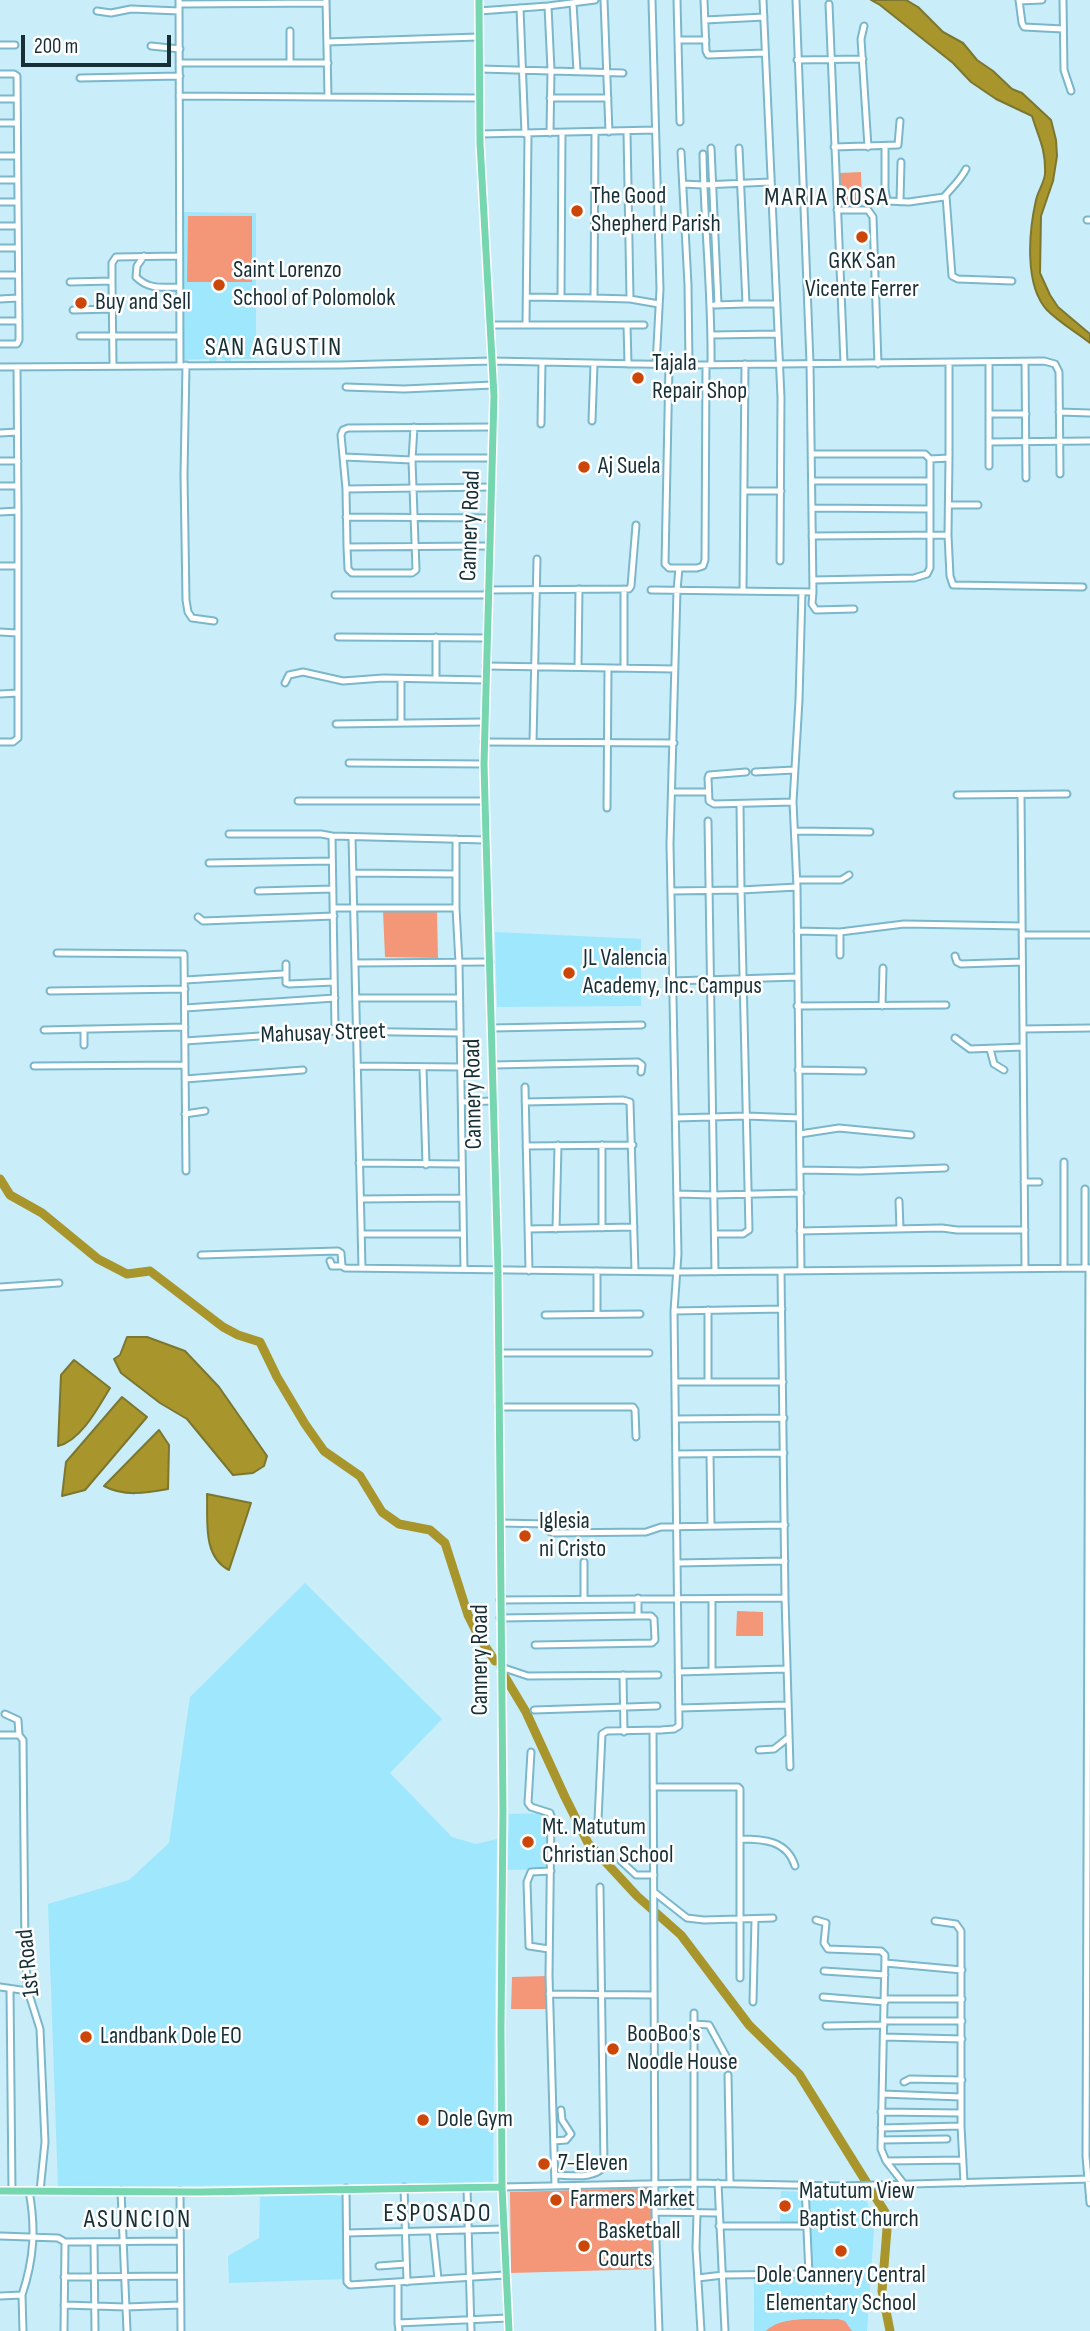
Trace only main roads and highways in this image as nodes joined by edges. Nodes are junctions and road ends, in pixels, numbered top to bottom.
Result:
1 (478, 0) edge
2 (502, 2187) junction
3 (0, 2191) edge
4 (509, 2331) edge

1 - 2 main road, Cannery Road
2 - 3 main road
2 - 4 main road, Cannery Road

